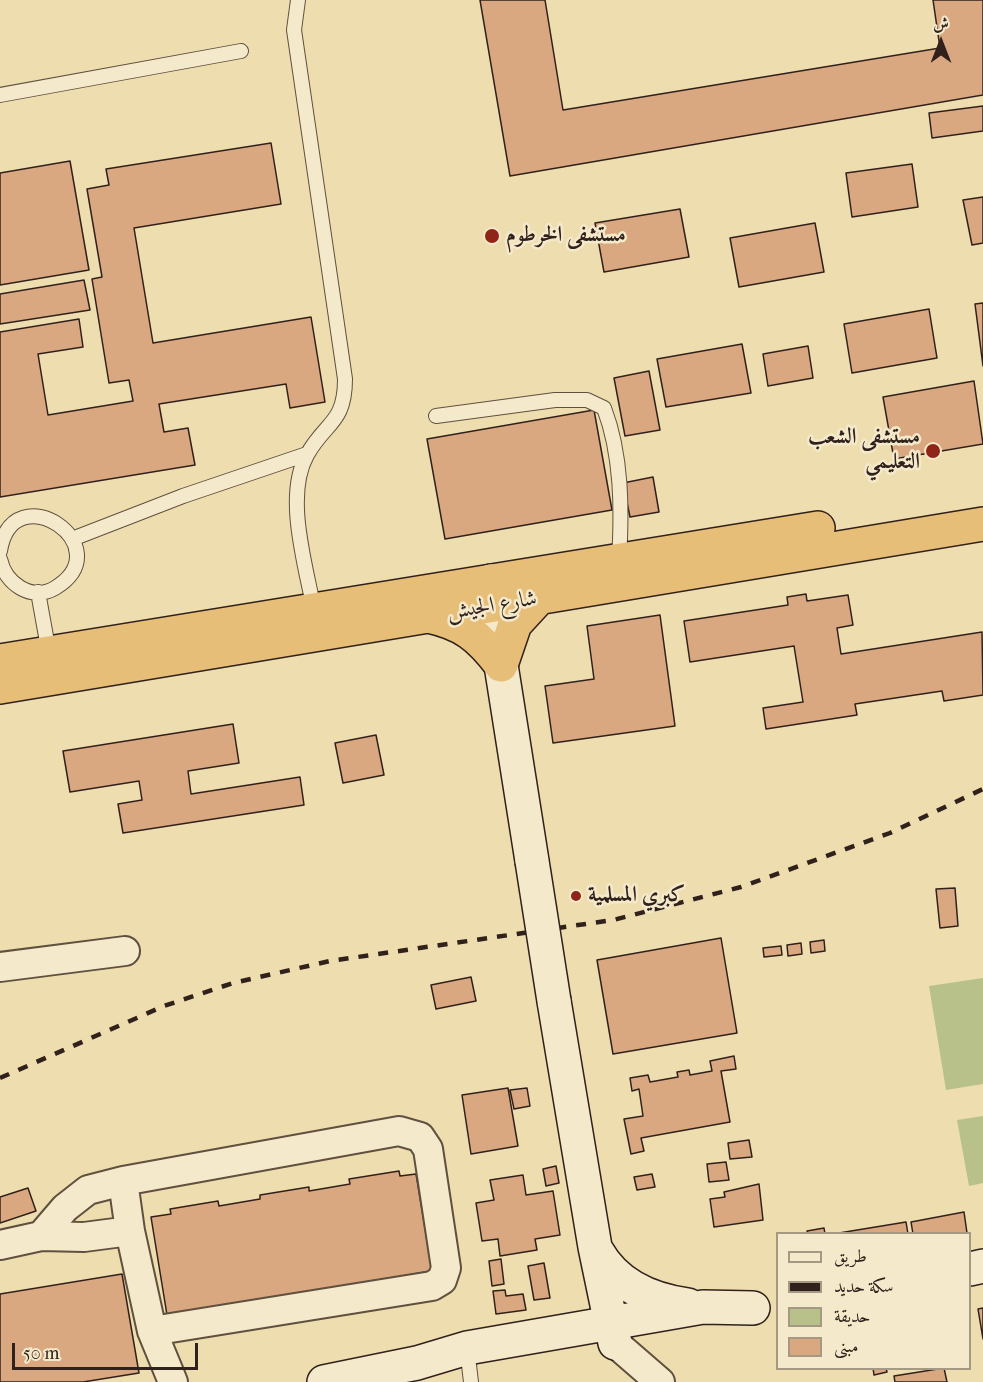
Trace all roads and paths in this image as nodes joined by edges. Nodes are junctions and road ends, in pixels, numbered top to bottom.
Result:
1 (298, 0) edge
2 (241, 51) dead end
3 (0, 95) edge
4 (436, 416) dead end
5 (307, 454) junction
6 (983, 502) edge
7 (983, 524) edge
8 (72, 539) junction
9 (0, 550) edge
10 (0, 559) edge
11 (620, 573) junction
12 (38, 592) junction
13 (493, 593) junction
14 (538, 599) junction
15 (314, 610) junction
16 (427, 616) junction
17 (0, 661) edge
18 (51, 665) junction
19 (501, 665) junction
20 (0, 687) edge
21 (125, 951) dead end
22 (0, 967) edge
23 (123, 1181) junction
24 (130, 1231) junction
25 (41, 1236) junction
26 (0, 1245) edge
27 (595, 1246) junction
28 (765, 1306) edge
29 (703, 1307) junction
30 (152, 1331) junction
31 (614, 1334) junction
32 (528, 1338) junction
33 (469, 1365) edge
34 (173, 1382) edge
35 (324, 1382) edge
36 (660, 1382) edge

1 - 5 lane
2 - 3 lane
4 - 11 lane
5 - 8 lane
5 - 15 lane
6 - 11 highway, شارع الجيش
7 - 11 highway, شارع الجيش
8 - 9 lane
8 - 12 lane
10 - 12 lane
11 - 13 highway, شارع الجيش
11 - 14 highway, شارع الجيش
12 - 18 lane
13 - 14 highway, شارع الجيش
13 - 15 highway, شارع الجيش
13 - 16 highway, شارع الجيش
13 - 19 street
14 - 19 highway
15 - 18 highway, شارع الجيش
16 - 18 highway, شارع الجيش
16 - 19 highway
17 - 18 highway, شارع الجيش
18 - 20 highway, شارع الجيش
19 - 27 street, bridge
21 - 22 street
23 - 24 street
23 - 25 street
23 - 30 street
24 - 25 street
24 - 30 street
25 - 26 street
27 - 29 street
27 - 31 street
27 - 32 street
28 - 29 street
28 - 31 street
29 - 31 street
30 - 34 street
31 - 32 street
31 - 33 street
31 - 36 street
32 - 33 street
33 - 35 street

